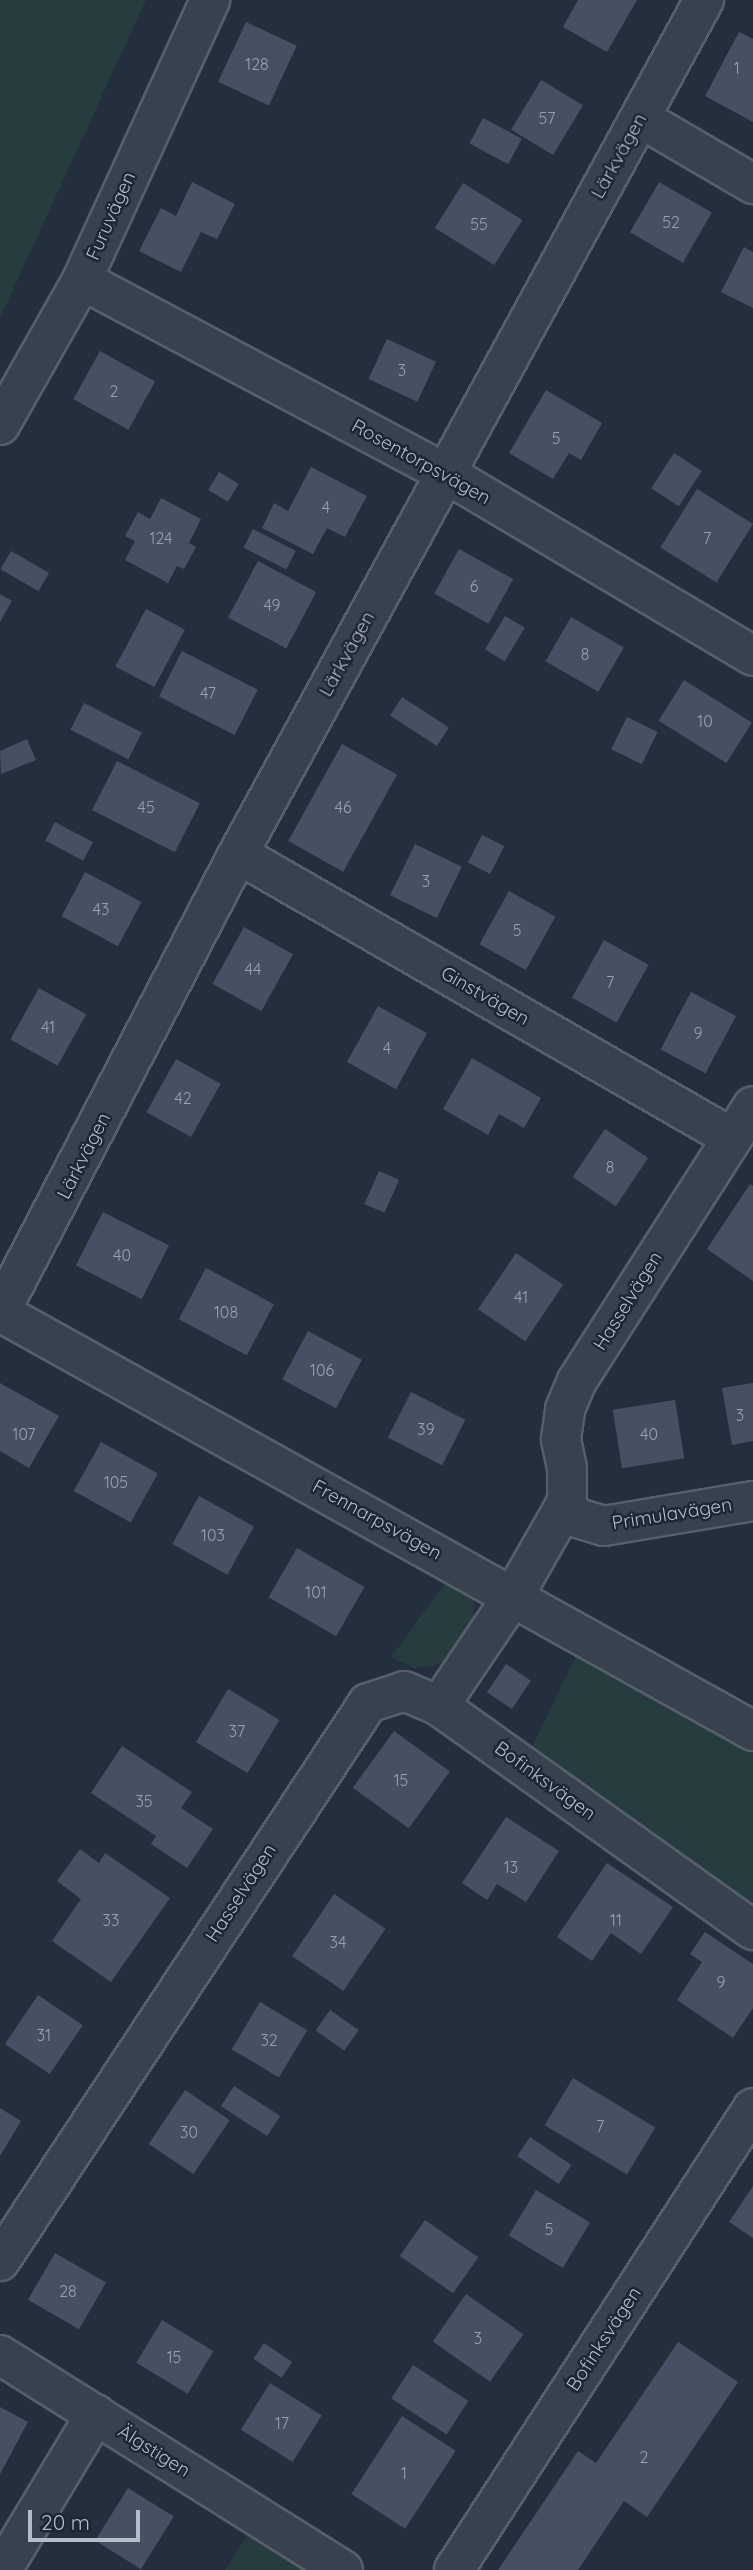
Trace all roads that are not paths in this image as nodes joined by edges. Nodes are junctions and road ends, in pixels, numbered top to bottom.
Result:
1 (210, 0) edge
2 (704, 0) edge
3 (640, 118) junction
4 (753, 184) edge
5 (82, 280) junction
6 (0, 425) edge
7 (445, 473) junction
8 (753, 656) edge
9 (238, 854) junction
10 (753, 1106) edge
11 (732, 1138) junction
12 (0, 1312) edge
13 (753, 1501) edge
14 (561, 1513) junction
15 (514, 1595) junction
16 (439, 1706) junction
17 (753, 1731) edge
18 (753, 1930) edge
19 (753, 2108) edge
20 (0, 2261) edge
21 (0, 2355) edge
22 (96, 2414) junction
23 (2, 2570) edge
24 (343, 2570) edge
25 (454, 2570) edge

1 - 5 street, Furuvägen
2 - 3 street, Lärkvägen
3 - 4 street
3 - 7 street, Lärkvägen
5 - 6 street, Furuvägen
5 - 7 street, Rosentorpsvägen
7 - 8 street, Rosentorpsvägen
7 - 9 street, Lärkvägen
9 - 11 street, Ginstvägen
9 - 12 street, Lärkvägen
10 - 11 street, Hasselvägen
11 - 14 street, Hasselvägen
12 - 15 street, Frennarpsvägen
13 - 14 street, Primulavägen
14 - 15 street
15 - 16 street
15 - 17 street, Frennarpsvägen
16 - 18 street, Bofinksvägen
16 - 20 street, Hasselvägen
19 - 25 street, Bofinksvägen
21 - 22 street, Älgstigen
22 - 23 street
22 - 24 street, Älgstigen

